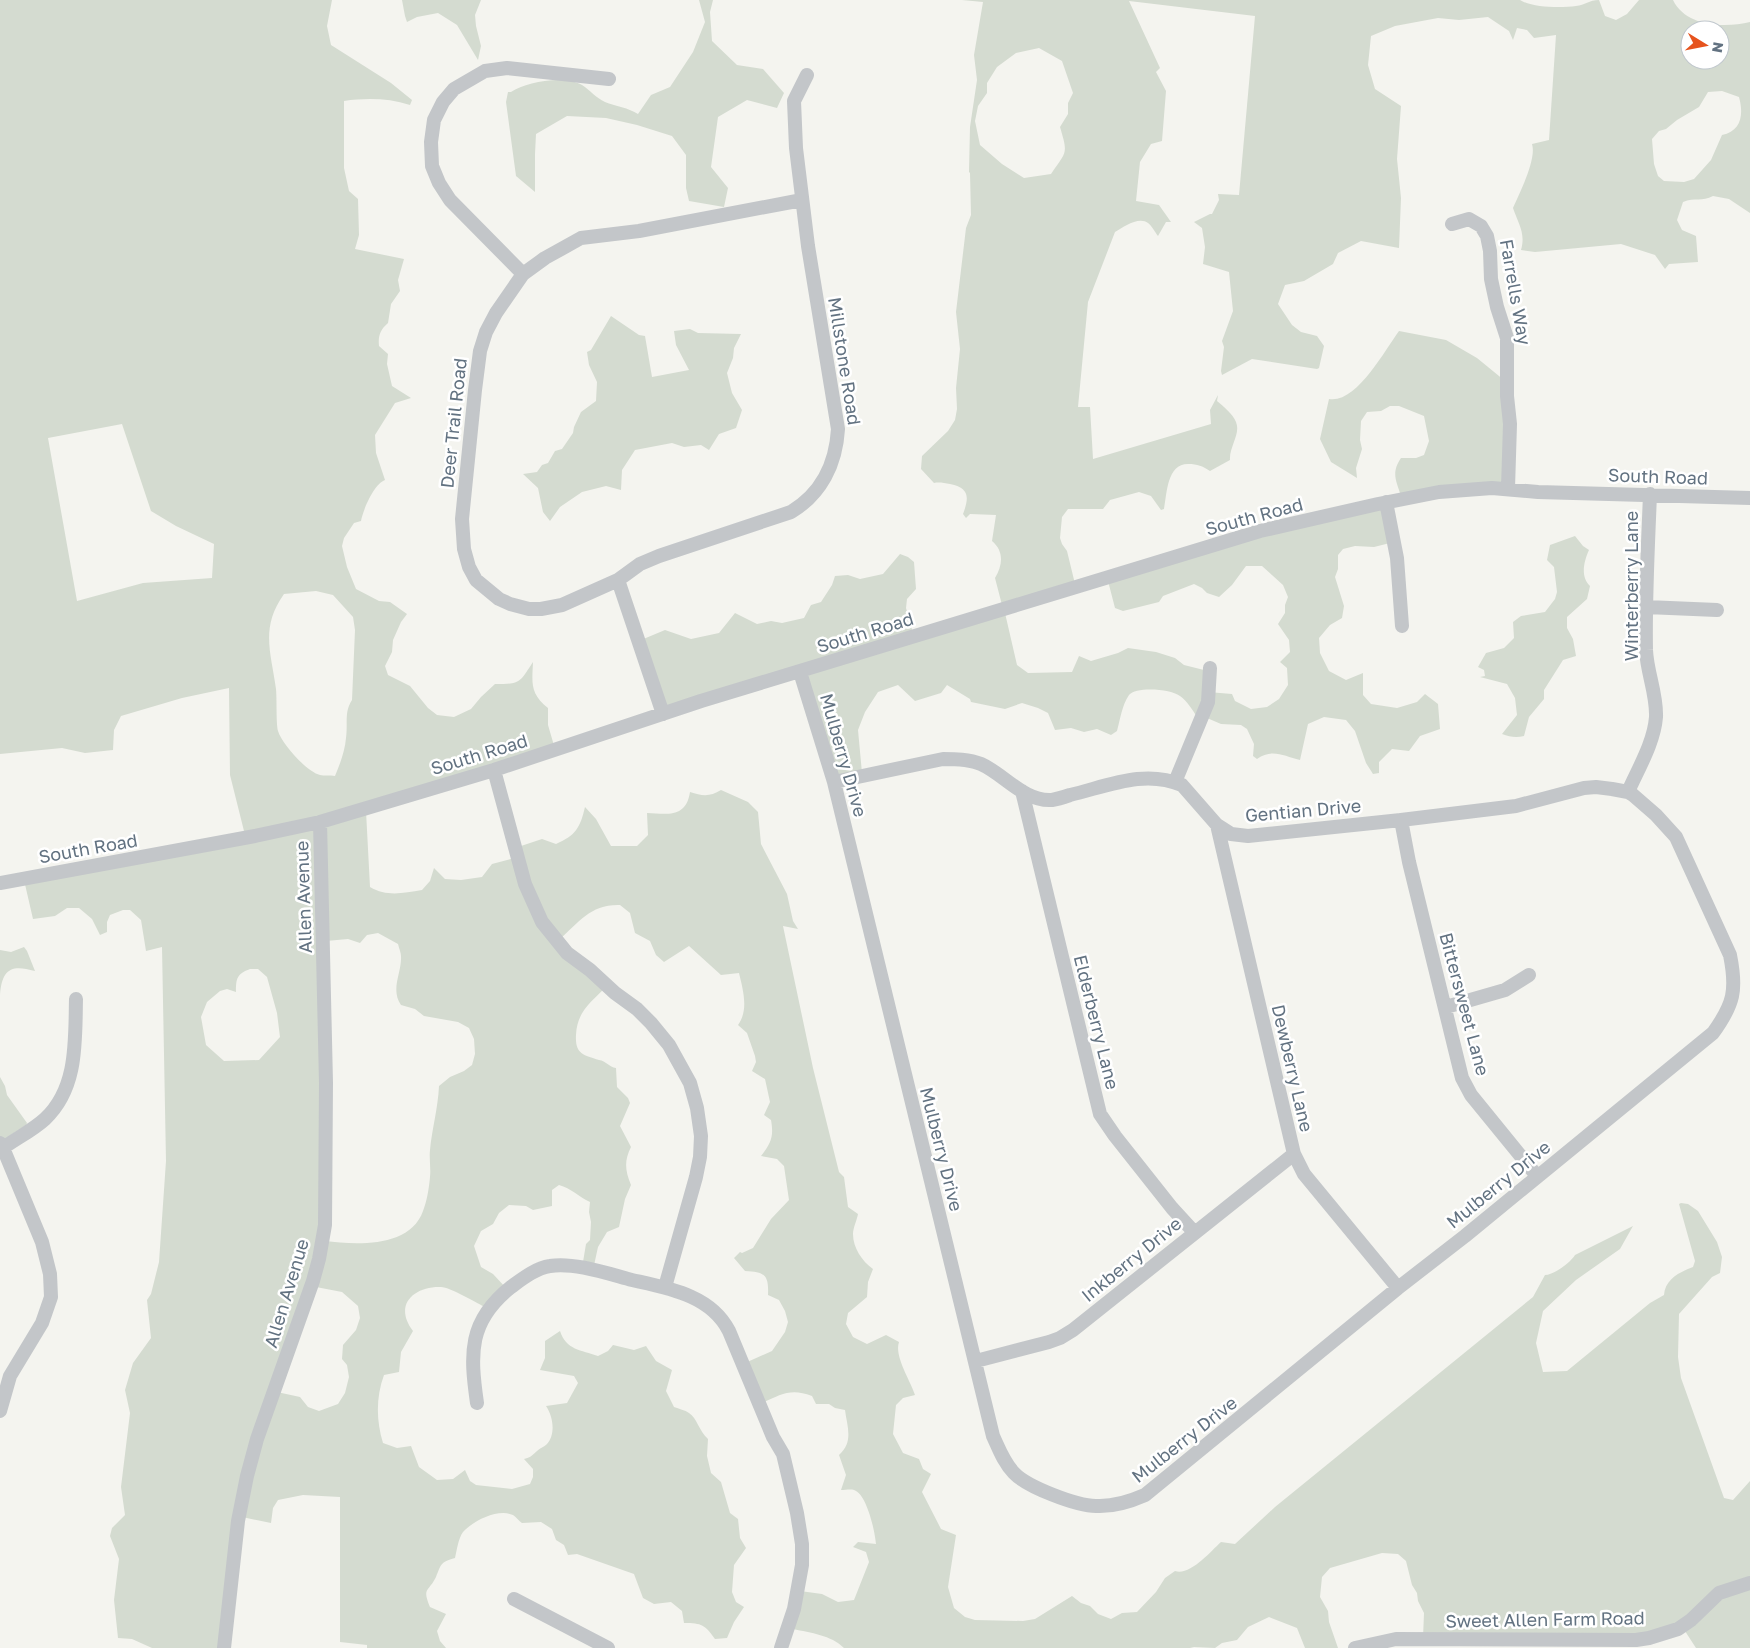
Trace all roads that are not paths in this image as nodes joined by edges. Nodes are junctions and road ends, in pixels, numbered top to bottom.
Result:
1 (807, 75) dead end
2 (609, 79) dead end
3 (802, 200) junction
4 (1452, 224) dead end
5 (523, 274) junction
6 (1508, 488) junction
7 (1650, 494) junction
8 (1750, 498) edge
9 (1386, 502) junction
10 (618, 580) junction
11 (1646, 607) junction
12 (1717, 610) dead end
13 (1402, 626) dead end
14 (1210, 668) dead end
15 (800, 672) junction
16 (663, 714) junction
17 (494, 770) junction
18 (834, 782) junction
19 (1175, 782) junction
20 (1022, 791) junction
21 (1628, 792) junction
22 (1401, 820) junction
23 (320, 822) junction
24 (1217, 825) junction
25 (0, 883) edge
26 (1529, 975) dead end
27 (76, 999) dead end
28 (1446, 1007) junction
29 (2, 1145) edge
30 (1294, 1154) junction
31 (1537, 1176) junction
32 (1194, 1232) junction
33 (665, 1287) junction
34 (1398, 1288) junction
35 (976, 1361) junction
36 (478, 1403) dead end
37 (0, 1411) edge
38 (1750, 1583) edge
39 (514, 1599) dead end
40 (1596, 1644) edge
41 (224, 1648) edge
42 (608, 1648) edge
43 (781, 1648) edge
44 (1355, 1648) edge

1 - 3 street, Millstone Road
2 - 5 street
3 - 5 street, Deer Trail Road
3 - 10 street, Millstone Road
4 - 6 street, Farrells Way
5 - 10 street, Deer Trail Road
6 - 7 street, South Road
6 - 9 street, South Road
7 - 8 street, South Road
7 - 11 street, Winterberry Lane
9 - 13 street
9 - 15 street, South Road
10 - 16 street
11 - 12 street
11 - 21 street, Winterberry Lane
14 - 19 street
15 - 16 street, South Road
15 - 18 street, Mulberry Drive
16 - 17 street, South Road
17 - 23 street, South Road
17 - 33 street
18 - 20 street
18 - 35 street, Mulberry Drive
19 - 20 street
19 - 24 street, Gentian Drive
20 - 32 street, Elderberry Lane
21 - 22 street, Gentian Drive
21 - 31 street, Mulberry Drive
22 - 24 street, Gentian Drive
22 - 28 street, Bittersweet Lane
23 - 25 street, South Road
23 - 41 street, Allen Avenue
24 - 30 street, Dewberry Lane
26 - 28 street
27 - 29 street
28 - 31 street, Bittersweet Lane
29 - 37 street
30 - 32 street, Inkberry Drive
30 - 34 street, Dewberry Lane
31 - 34 street, Mulberry Drive
32 - 35 street, Inkberry Drive
33 - 36 street
33 - 43 street
34 - 35 street, Mulberry Drive
38 - 40 street, Sweet Allen Farm Road
39 - 42 street
40 - 44 street, Sweet Allen Farm Road

